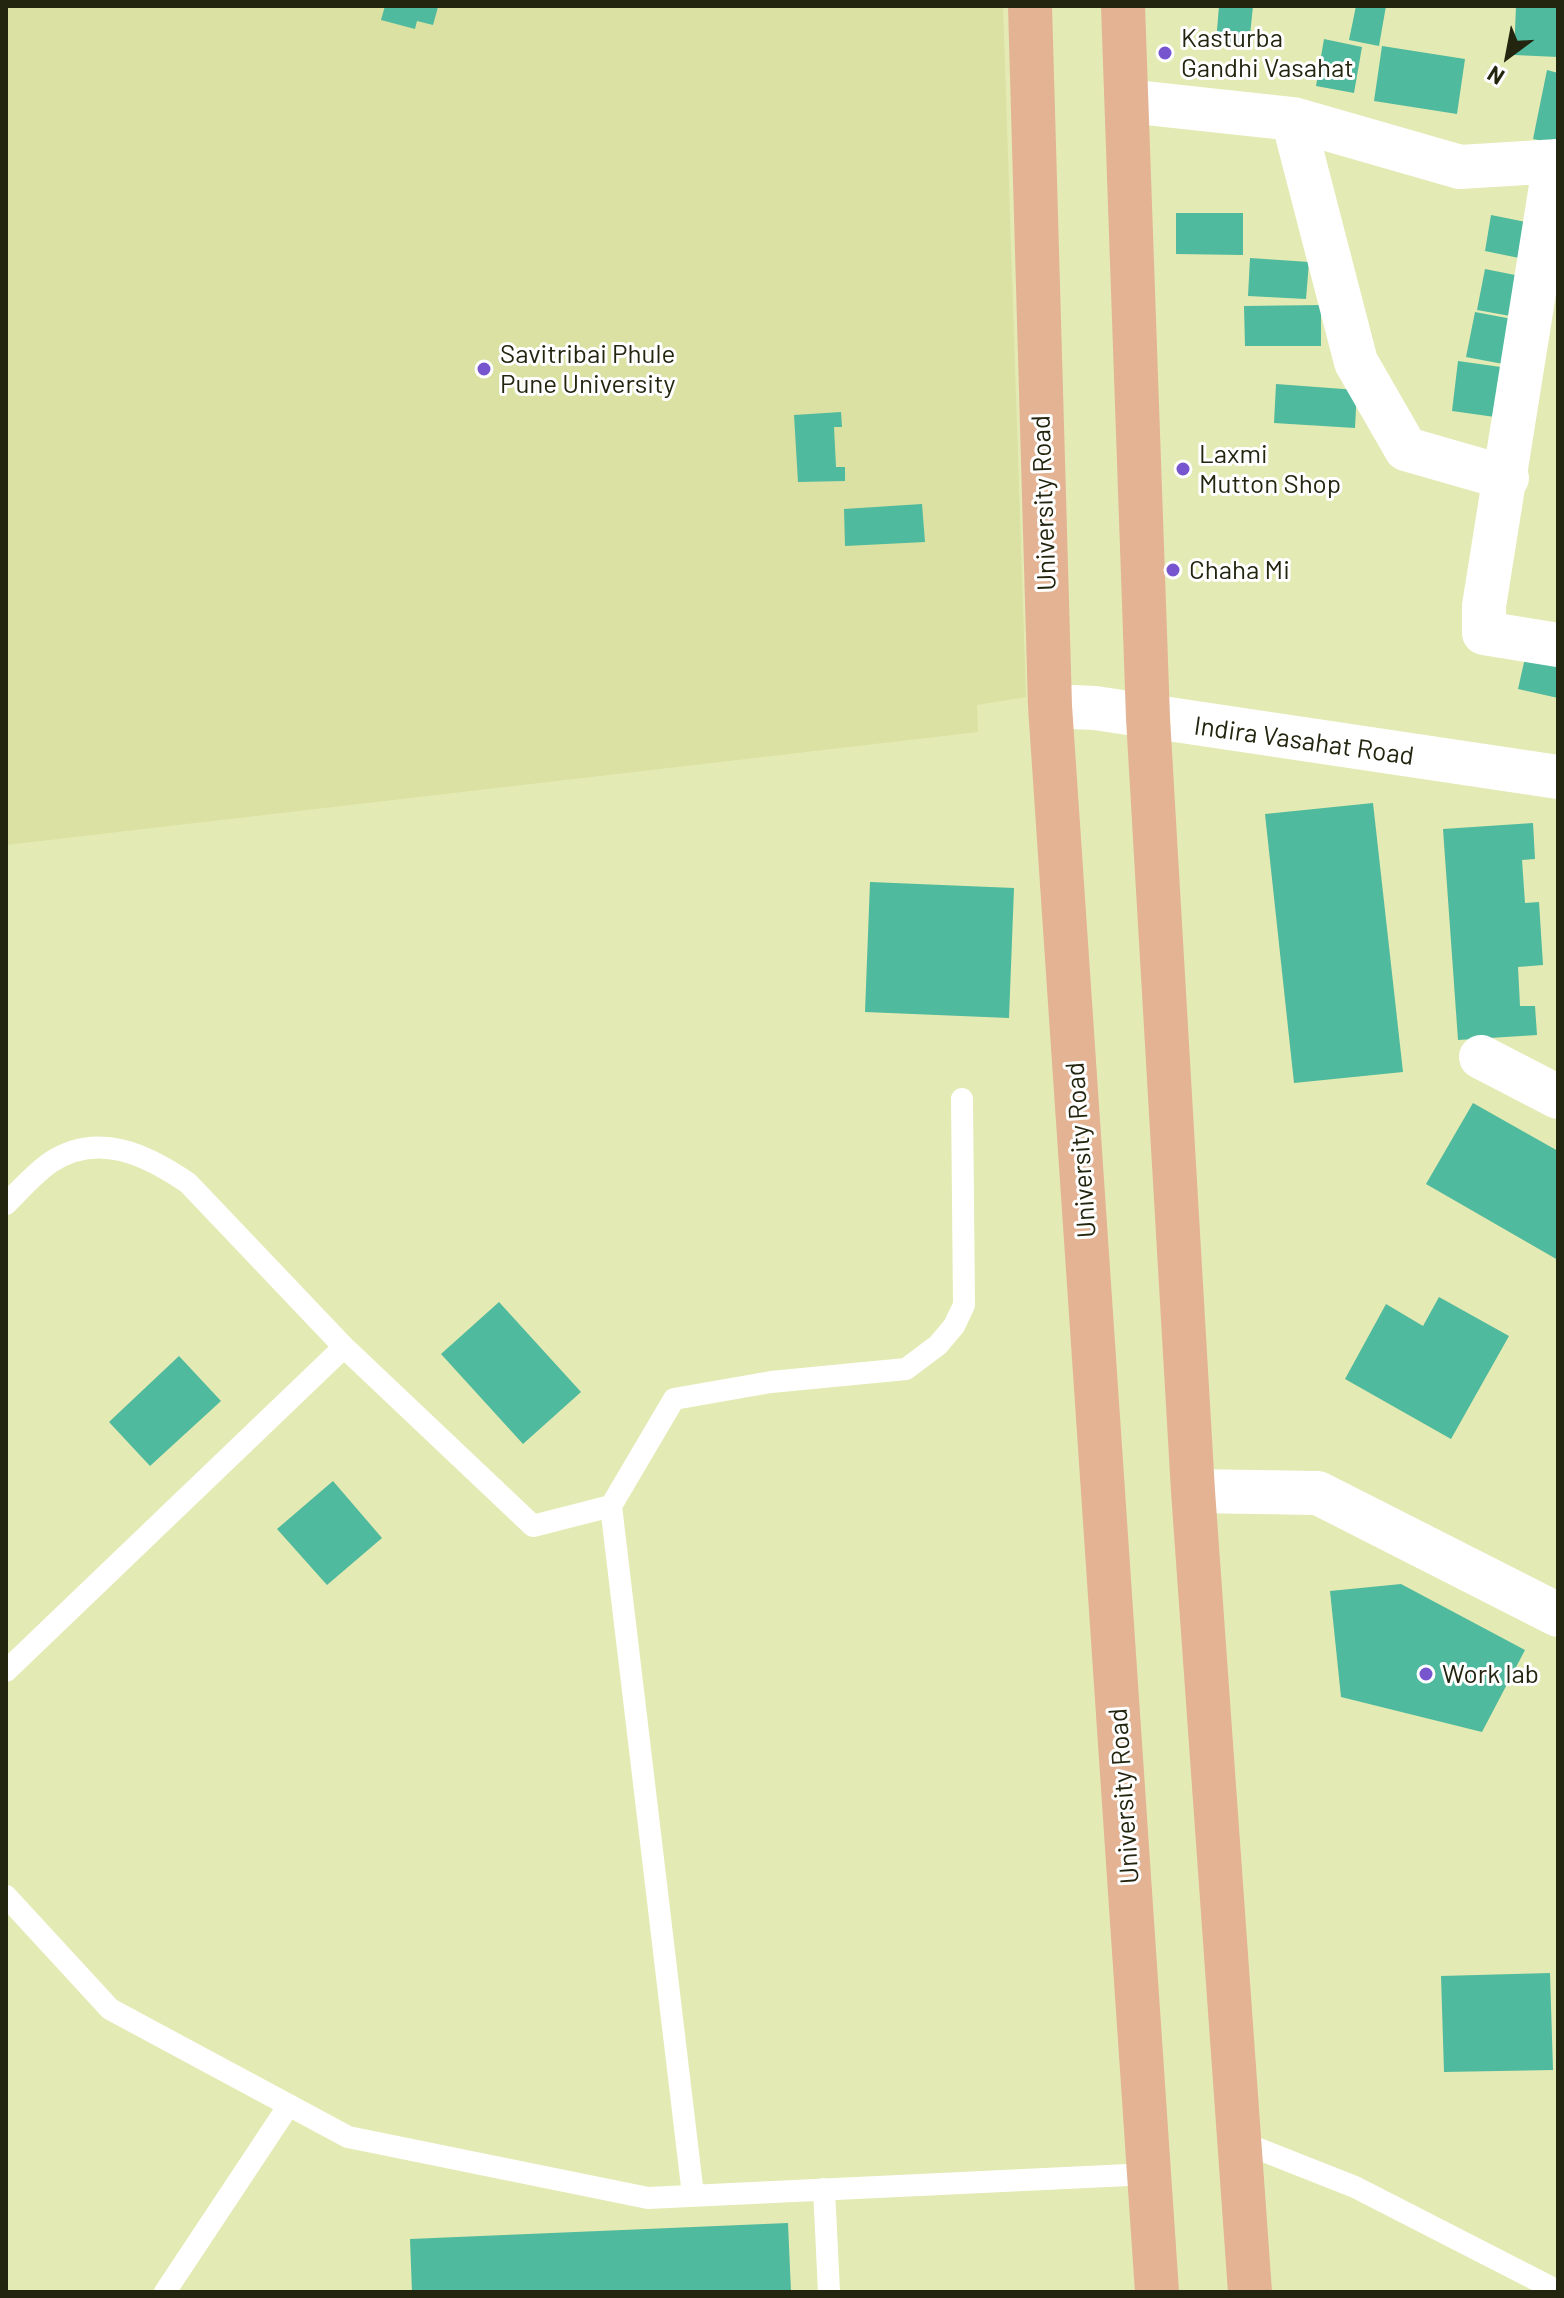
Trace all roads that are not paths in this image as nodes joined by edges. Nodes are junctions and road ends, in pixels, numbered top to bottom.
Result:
1 (1030, 6) edge
2 (1123, 6) edge
3 (1127, 101) junction
4 (1293, 119) junction
5 (1557, 161) edge
6 (1507, 478) junction
7 (1558, 645) edge
8 (1050, 706) junction
9 (1148, 718) junction
10 (1558, 777) edge
11 (1481, 1057) dead end
12 (1556, 1085) edge
13 (962, 1099) dead end
14 (6, 1204) edge
15 (344, 1347) junction
16 (1193, 1491) junction
17 (611, 1506) junction
18 (1558, 1615) edge
19 (6, 1671) edge
20 (9, 1907) edge
21 (289, 2105) junction
22 (1241, 2142) junction
23 (1149, 2174) junction
24 (824, 2189) junction
25 (693, 2195) junction
26 (1558, 2291) edge
27 (165, 2292) edge
28 (829, 2292) edge
29 (1157, 2292) edge
30 (1250, 2292) edge

1 - 8 main road, University Road
2 - 3 main road
3 - 4 street
3 - 9 main road
4 - 5 street
4 - 6 street
5 - 6 street
6 - 7 street
8 - 9 street, Indira Vasahat Road
8 - 23 main road, University Road
9 - 10 street, Indira Vasahat Road
9 - 16 main road
11 - 12 street
13 - 17 lane
14 - 15 lane
15 - 17 lane
15 - 19 lane
16 - 18 street
16 - 22 main road
17 - 25 lane
20 - 21 lane
21 - 25 lane
21 - 27 lane
22 - 26 lane
22 - 30 main road
23 - 24 lane
23 - 29 main road, University Road
24 - 25 lane
24 - 28 lane

